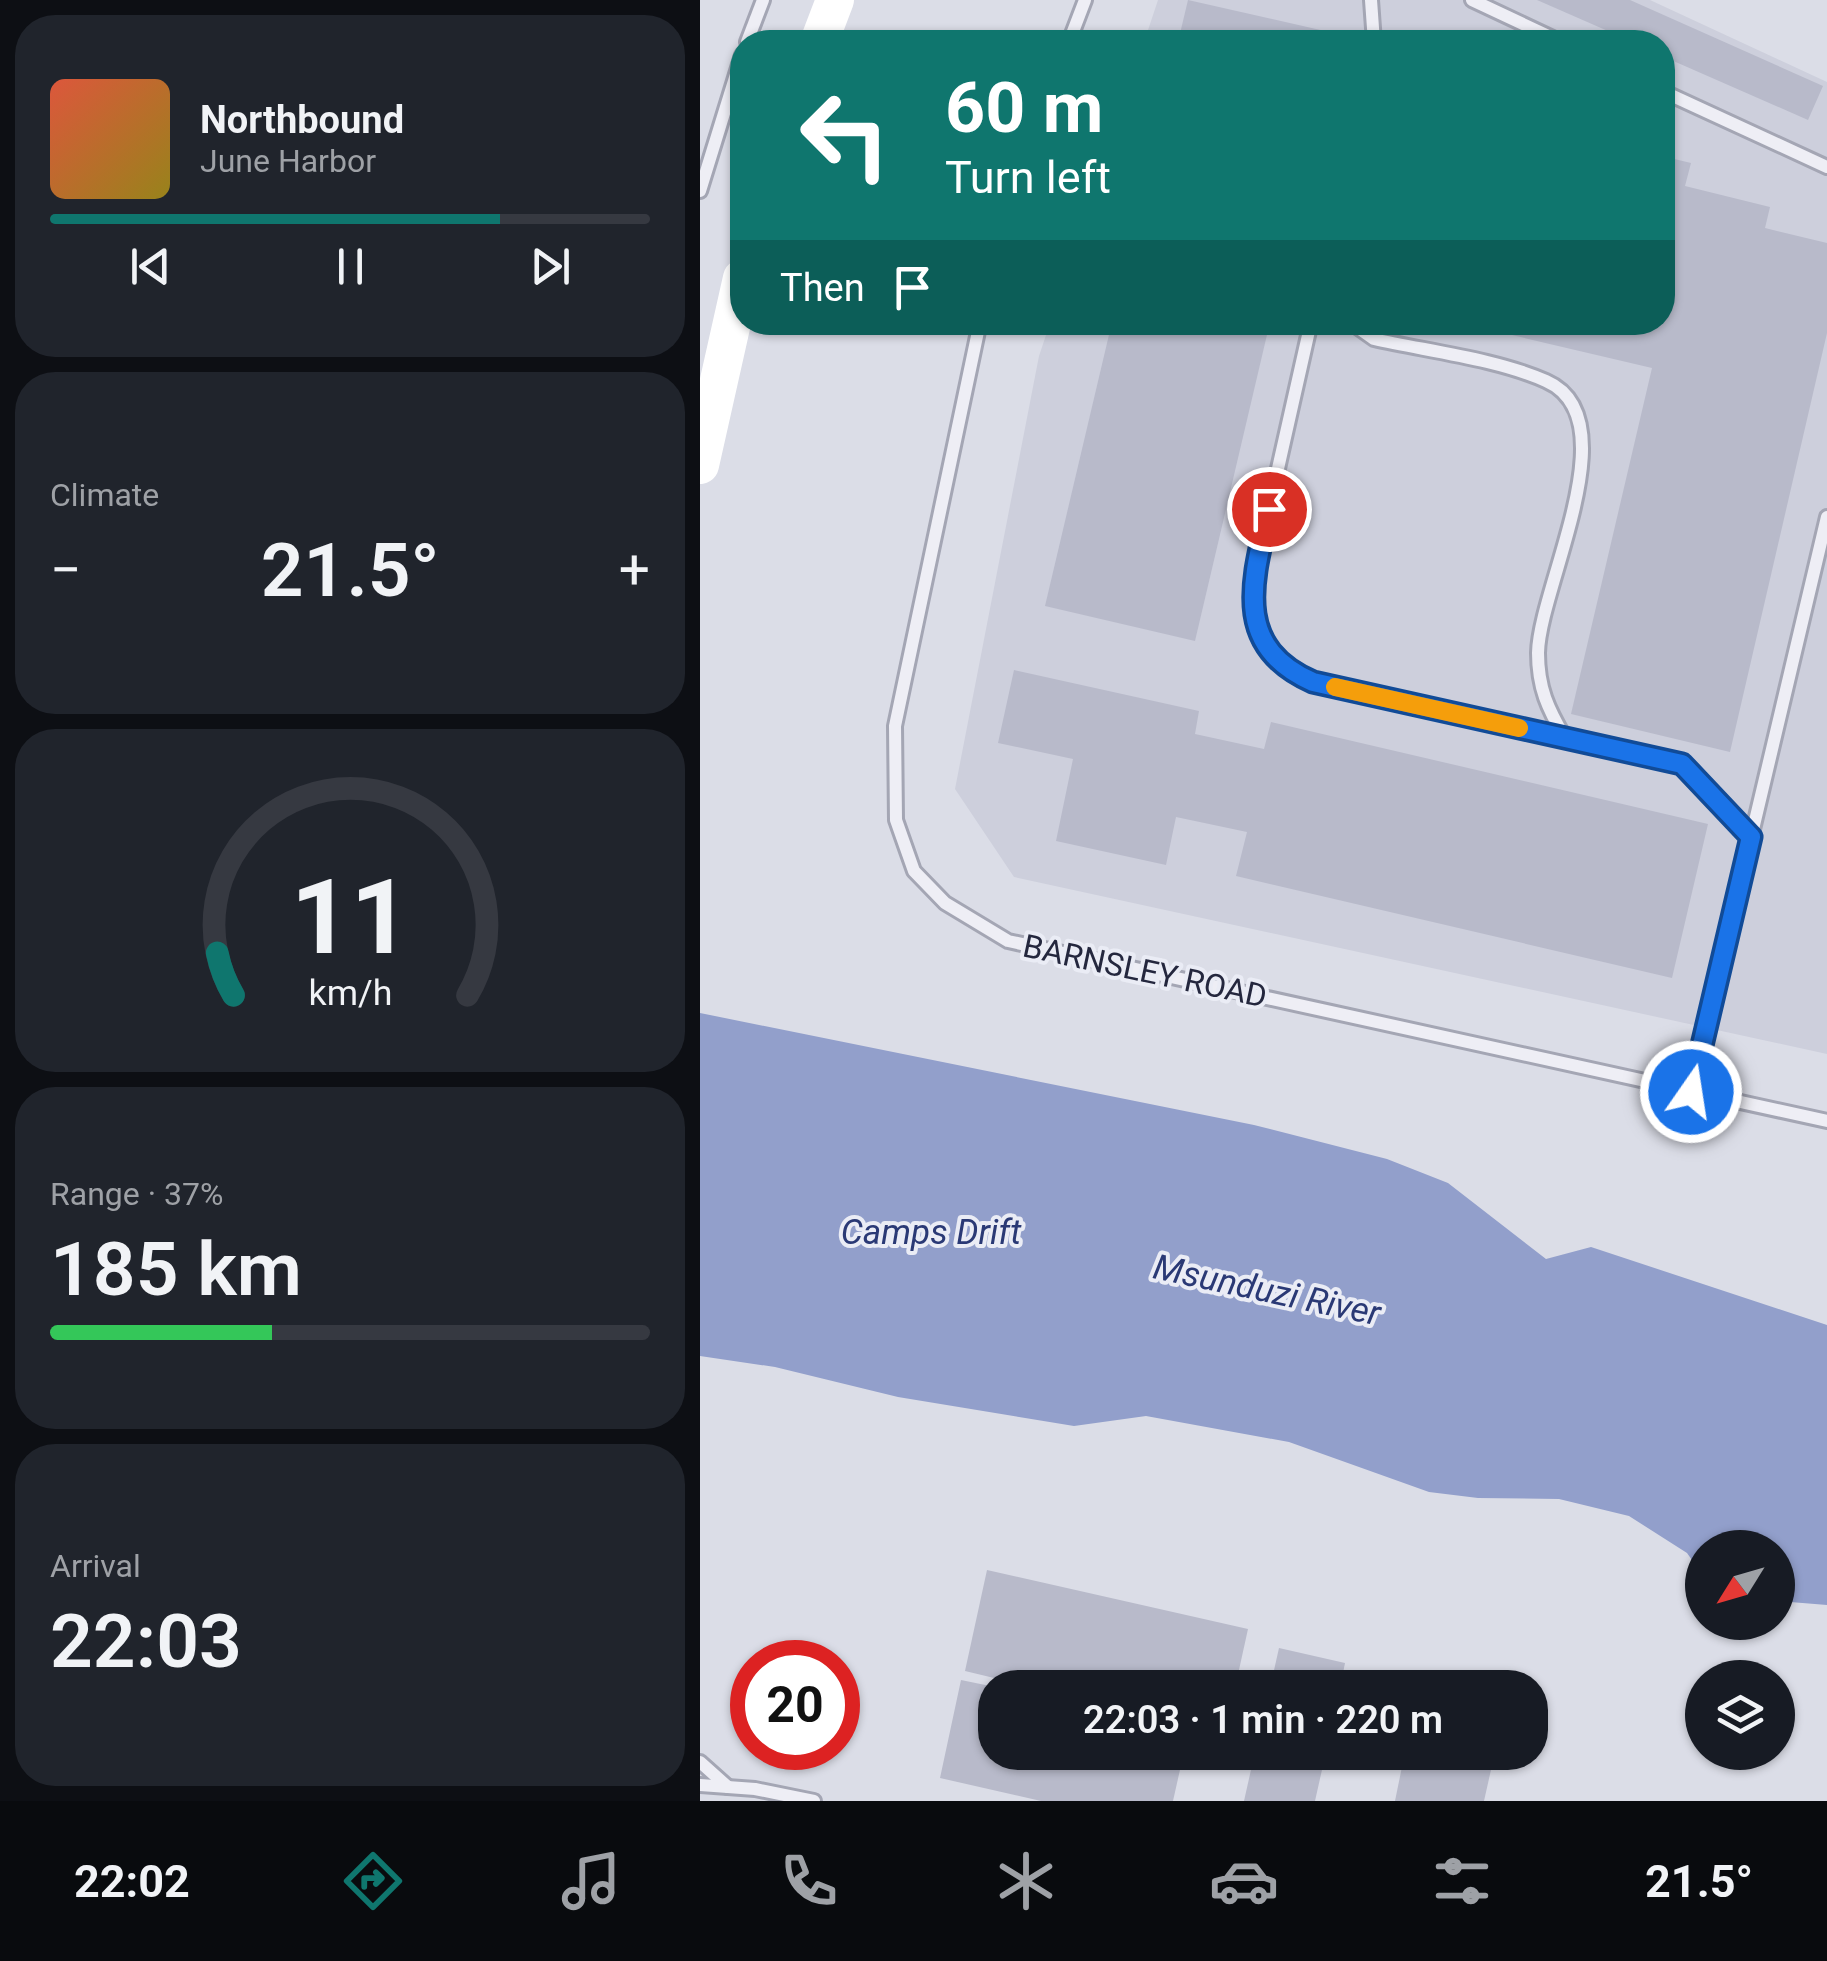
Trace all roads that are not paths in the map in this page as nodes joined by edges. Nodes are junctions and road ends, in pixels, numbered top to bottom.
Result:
1 (763, 0) edge
2 (835, 0) edge
3 (1085, 0) edge
4 (1371, 0) edge
5 (1472, 0) edge
6 (752, 30) edge
7 (824, 30) edge
8 (1074, 30) edge
9 (1373, 30) edge
10 (1536, 30) edge
11 (730, 94) edge
12 (1675, 97) edge
13 (1827, 167) edge
14 (700, 191) edge
15 (730, 331) edge
16 (977, 335) edge
17 (1308, 335) edge
18 (1368, 335) edge
19 (700, 464) edge
20 (1827, 517) edge
21 (1566, 738) junction
22 (1751, 837) junction
23 (1691, 1092) junction
24 (1827, 1121) edge
25 (700, 1762) edge
26 (700, 1785) edge
27 (728, 1787) junction
28 (768, 1792) junction
29 (745, 1801) edge
30 (814, 1801) edge

1 - 6 lane
2 - 7 street
3 - 8 lane
4 - 9 lane
5 - 10 lane
11 - 14 lane
12 - 13 lane
15 - 19 street
16 - 23 lane, BARNSLEY ROAD
17 - 21 lane
18 - 21 lane
20 - 22 lane
21 - 22 lane
22 - 23 lane
23 - 24 lane, BARNSLEY ROAD
25 - 27 lane
26 - 27 lane
27 - 28 lane
28 - 29 lane
28 - 30 lane

